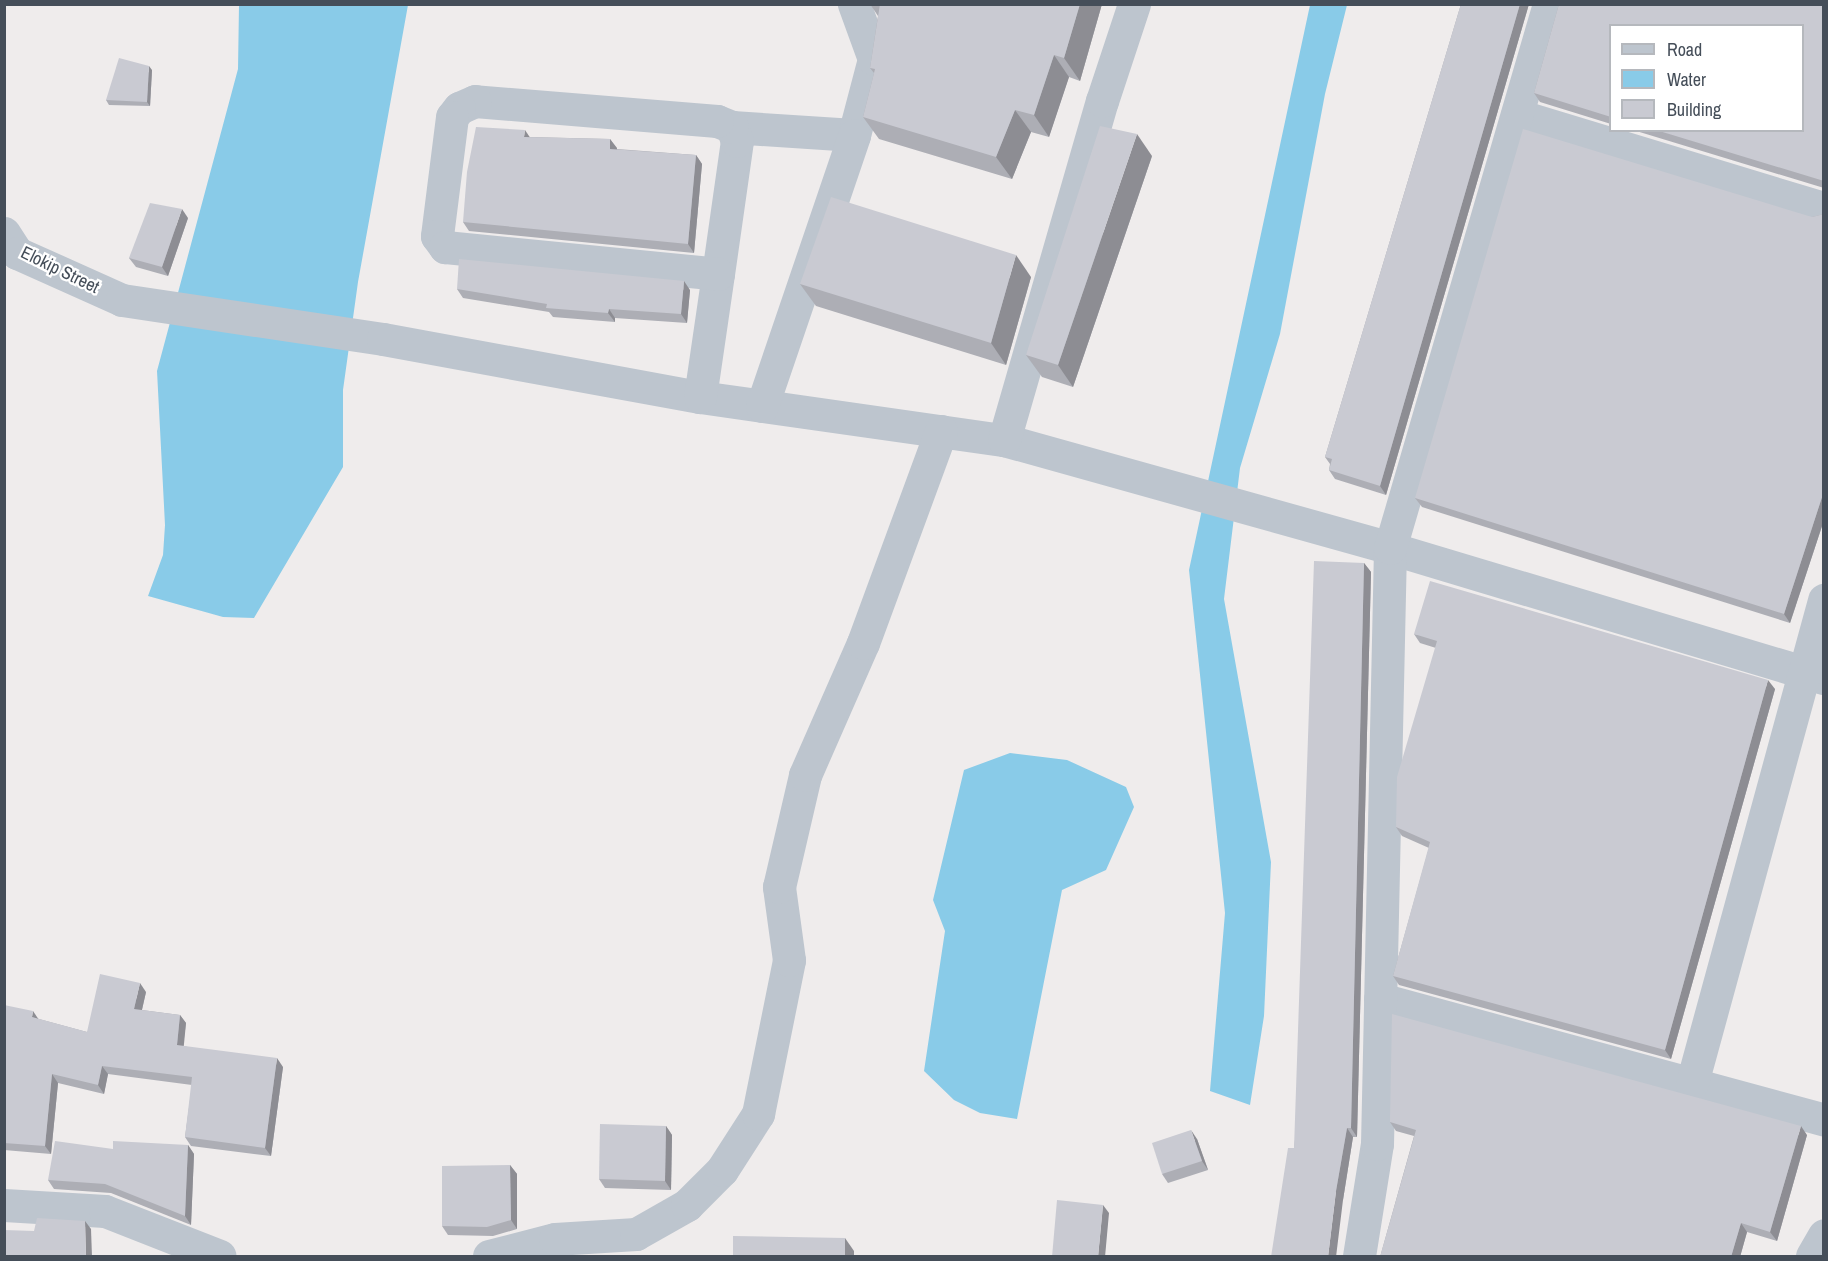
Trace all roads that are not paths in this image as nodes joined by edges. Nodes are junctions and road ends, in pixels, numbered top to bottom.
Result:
1 (854, 4) edge
2 (1134, 4) edge
3 (1549, 4) edge
4 (1517, 115) junction
5 (732, 127) junction
6 (854, 135) junction
7 (1824, 208) edge
8 (4, 233) edge
9 (718, 274) junction
10 (700, 397) junction
11 (762, 406) junction
12 (941, 431) junction
13 (1004, 440) junction
14 (1390, 548) junction
15 (1824, 600) edge
16 (1813, 674) edge
17 (1380, 999) junction
18 (1692, 1083) junction
19 (1824, 1120) edge
20 (4, 1205) edge
21 (1824, 1235) edge
22 (220, 1257) edge
23 (489, 1257) edge
24 (1359, 1257) edge
25 (1812, 1257) edge

1 - 6 street
2 - 13 street
3 - 4 street
4 - 7 street
4 - 14 street
5 - 6 street
5 - 9 street
5 - 9 street
6 - 11 street
8 - 10 street, Elokip Street
9 - 10 street
10 - 11 street, Elokip Street
11 - 12 street, Elokip Street
12 - 13 street, Elokip Street
12 - 23 street
13 - 14 street, Elokip Street
14 - 16 street, Elokip Street
14 - 17 street
15 - 16 street
16 - 18 street
17 - 18 street
17 - 24 street
18 - 19 street
20 - 22 street
21 - 25 street

